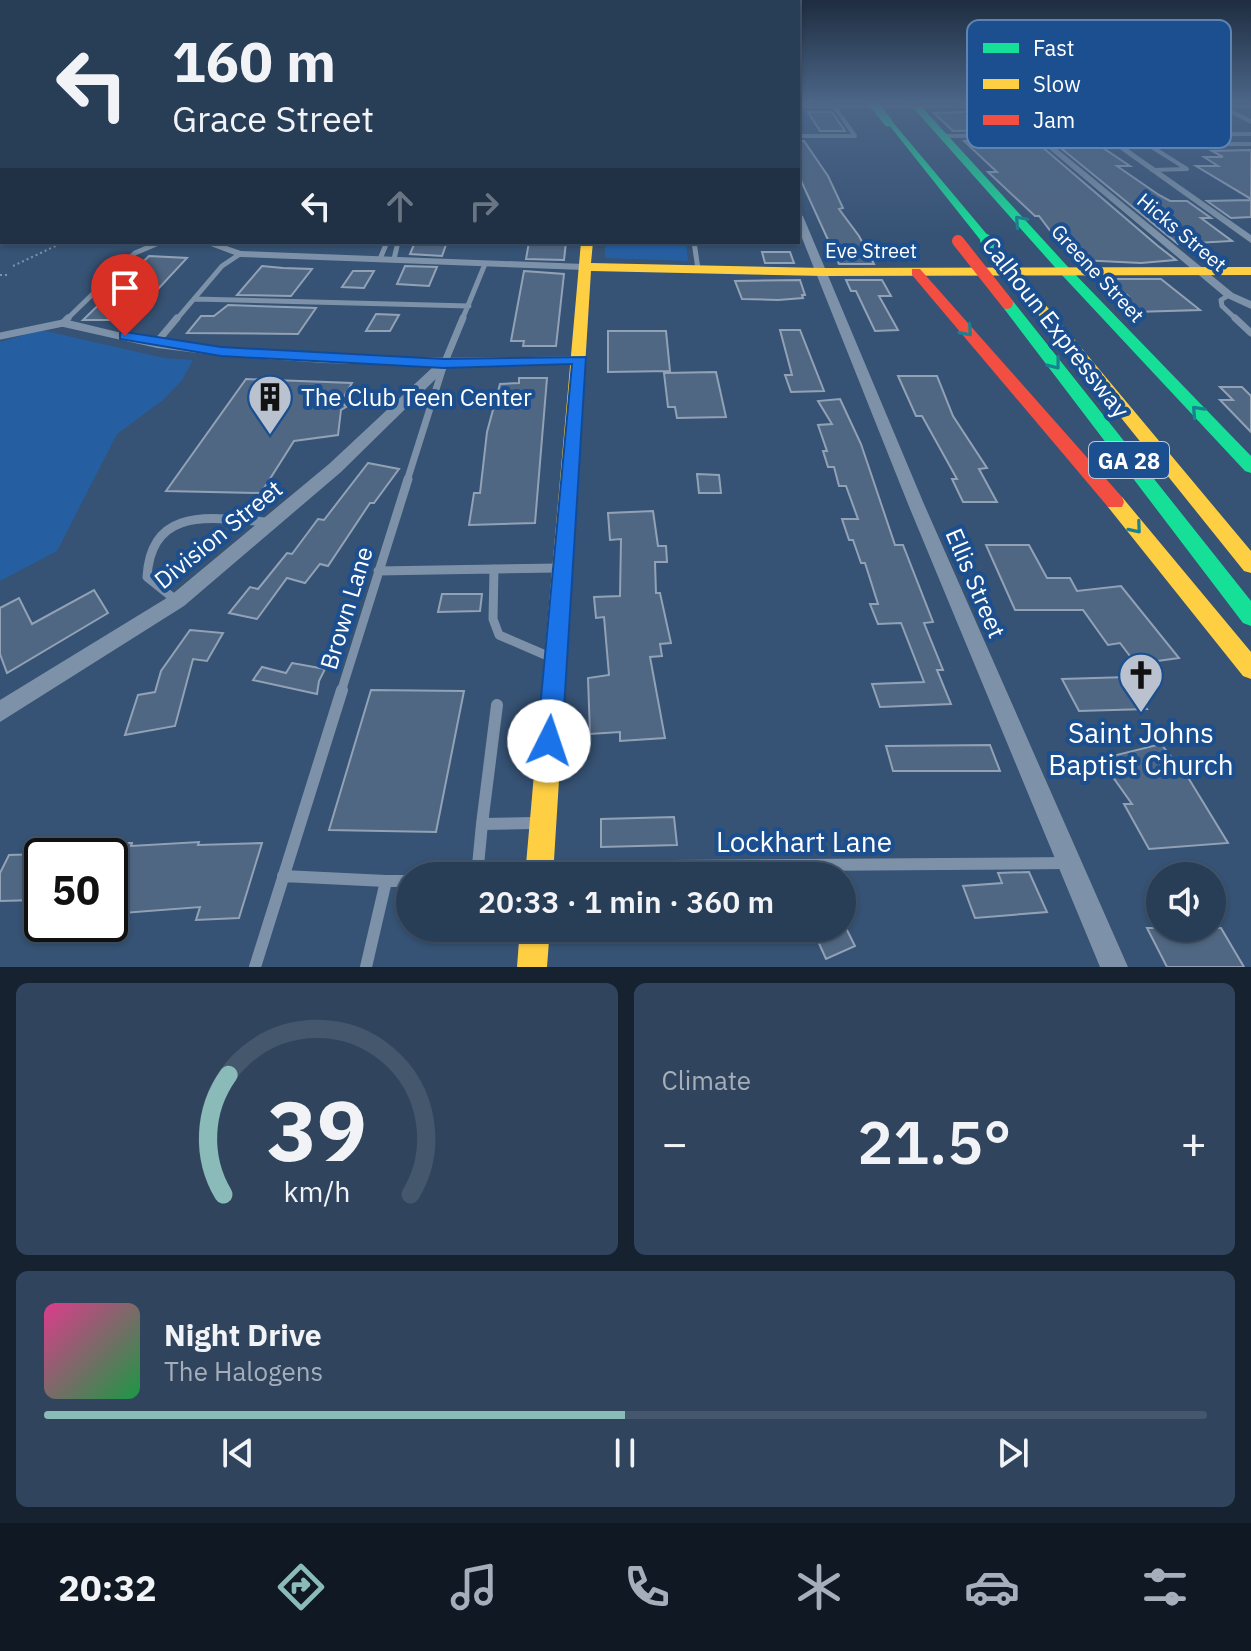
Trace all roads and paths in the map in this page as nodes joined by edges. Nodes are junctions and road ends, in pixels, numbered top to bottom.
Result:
1 (888, 147) edge
2 (909, 147) edge
3 (953, 147) edge
4 (1052, 148) edge
5 (1120, 148) edge
6 (1153, 148) edge
7 (1152, 170) junction
8 (922, 193) dead end
9 (800, 220) edge
10 (954, 235) dead end
11 (1251, 240) edge
12 (60, 244) edge
13 (156, 244) edge
14 (211, 244) edge
15 (386, 244) edge
16 (398, 244) edge
17 (587, 244) edge
18 (694, 244) edge
19 (240, 254) junction
20 (380, 259) junction
21 (394, 259) junction
22 (485, 264) junction
23 (13, 266) dead end
24 (584, 267) junction
25 (698, 269) junction
26 (1065, 271) junction
27 (1251, 271) edge
28 (823, 272) junction
29 (916, 272) junction
30 (1201, 272) junction
31 (0, 275) edge
32 (7, 275) dead end
33 (1229, 295) junction
34 (194, 299) junction
35 (1251, 305) edge
36 (469, 306) junction
37 (63, 323) junction
38 (1251, 333) edge
39 (0, 336) edge
40 (156, 343) junction
41 (580, 360) junction
42 (444, 364) junction
43 (1251, 467) edge
44 (273, 522) junction
45 (1251, 565) edge
46 (562, 568) junction
47 (494, 569) junction
48 (378, 571) junction
49 (177, 601) junction
50 (1251, 617) edge
51 (555, 659) junction
52 (1251, 669) edge
53 (497, 705) dead end
54 (0, 712) edge
55 (543, 823) junction
56 (482, 824) junction
57 (478, 862) edge
58 (540, 862) edge
59 (1069, 863) junction
60 (856, 866) edge
61 (283, 876) junction
62 (386, 881) junction
63 (396, 881) edge
64 (534, 942) edge
65 (255, 967) edge
66 (366, 967) edge
67 (532, 967) edge
68 (1114, 967) edge

1 - 8 main road
2 - 45 main road, Calhoun Expressway / GA 28, bridge
26 -> 3 main road, Greene Street
4 - 30 street, Hicks Street
5 - 7 street
6 - 7 lane
7 - 11 street
9 - 28 street, Ellis Street
10 -> 50 main road, Calhoun Expressway / GA 28, bridge
12 - 23 path
13 - 37 lane
14 - 19 street, Eve Street
15 - 20 lane
16 - 21 lane
17 - 24 main road
18 - 25 lane
19 - 20 street, Eve Street
19 - 34 lane
20 - 21 street, Eve Street
21 - 22 street, Eve Street
22 - 24 street, Eve Street
22 - 36 lane, Brown Lane
24 - 25 main road, Eve Street
24 - 41 main road
25 - 28 main road, Eve Street
26 - 29 main road, Eve Street
26 - 30 main road, Eve Street
43 -> 26 main road, Greene Street
27 - 30 main road, Eve Street
28 - 29 main road, Eve Street
28 - 59 street, Ellis Street
29 -> 52 main road
30 - 33 street, Hicks Street
31 - 32 path
33 - 35 street
33 - 38 lane, Hicks Street
34 - 36 lane
34 - 40 lane
36 - 42 lane, Brown Lane
37 - 39 lane
37 - 40 street
40 - 42 street
41 - 42 street
41 - 46 main road
42 - 44 street, Division Street
42 - 48 lane, Brown Lane
44 - 49 street, Division Street
44 - 49 lane
46 - 47 lane
46 - 51 main road
47 - 48 lane
47 - 51 lane
48 - 61 lane, Brown Lane
49 - 54 street, Division Street
51 - 55 main road
53 - 56 lane
55 - 56 lane
55 - 58 main road
56 - 57 lane
59 - 60 lane, Lockhart Lane
59 - 68 street, Ellis Street
61 - 62 lane
61 - 65 lane, Brown Lane
62 - 63 lane
62 - 66 lane
64 - 67 main road

